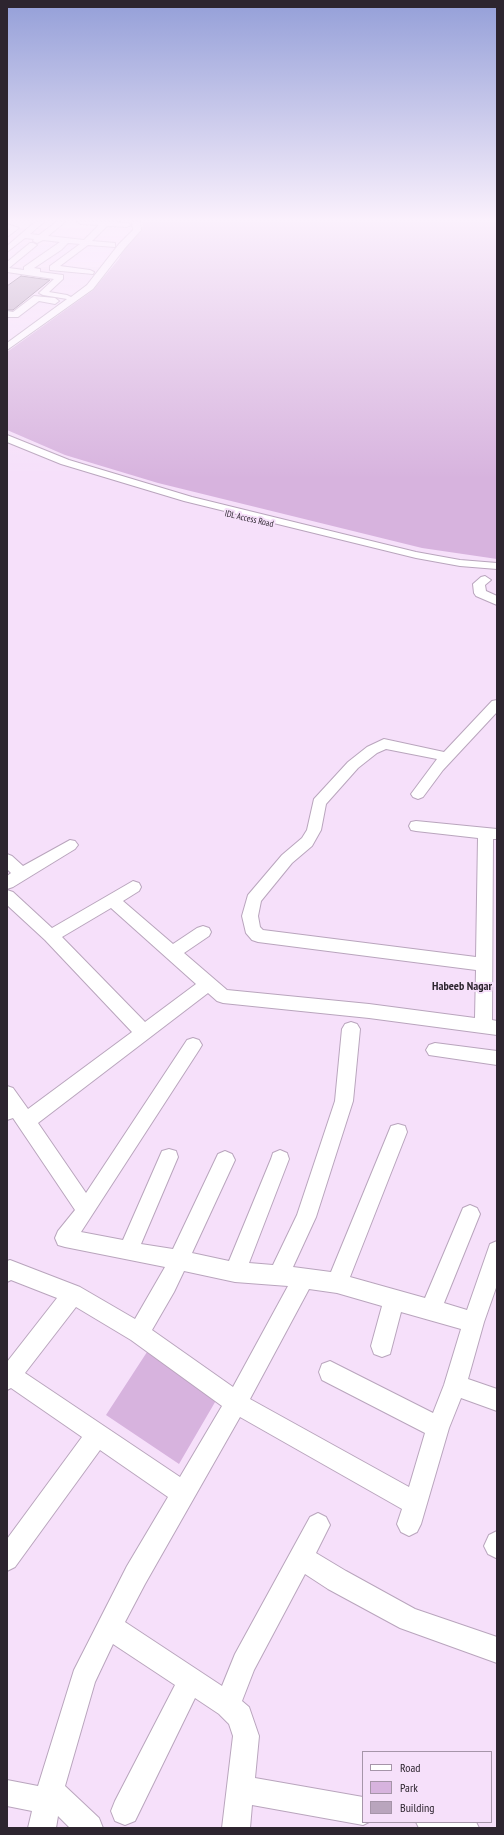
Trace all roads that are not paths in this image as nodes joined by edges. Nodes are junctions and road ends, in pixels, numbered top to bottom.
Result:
1 (24, 308) edge
2 (52, 308) edge
3 (59, 308) edge
4 (7, 314) edge
5 (7, 320) edge
6 (26, 325) junction
7 (7, 337) edge
8 (7, 347) edge
9 (7, 438) edge
10 (7, 444) edge
11 (28, 450) junction
12 (497, 566) edge
13 (497, 571) edge
14 (485, 580) dead end
15 (497, 601) edge
16 (497, 704) edge
17 (448, 757) junction
18 (418, 794) dead end
19 (416, 826) dead end
20 (492, 833) edge
21 (70, 845) dead end
22 (7, 860) edge
23 (22, 874) junction
24 (7, 884) edge
25 (133, 888) dead end
26 (7, 896) edge
27 (112, 900) junction
28 (203, 932) dead end
29 (51, 936) junction
30 (172, 953) junction
31 (483, 964) junction
32 (208, 984) junction
33 (490, 1027) edge
34 (351, 1029) dead end
35 (144, 1033) junction
36 (193, 1045) dead end
37 (435, 1050) dead end
38 (497, 1058) edge
39 (14, 1109) edge
40 (398, 1132) dead end
41 (169, 1157) dead end
42 (280, 1159) dead end
43 (225, 1160) dead end
44 (86, 1210) junction
45 (470, 1214) dead end
46 (128, 1251) junction
47 (497, 1251) edge
48 (180, 1260) junction
49 (8, 1269) edge
50 (235, 1272) junction
51 (278, 1276) junction
52 (304, 1278) junction
53 (337, 1283) junction
54 (73, 1294) junction
55 (394, 1300) junction
56 (431, 1310) junction
57 (473, 1322) junction
58 (138, 1334) junction
59 (382, 1346) dead end
60 (330, 1372) dead end
61 (8, 1377) edge
62 (456, 1385) junction
63 (497, 1400) edge
64 (236, 1403) junction
65 (438, 1428) junction
66 (97, 1435) junction
67 (183, 1494) junction
68 (318, 1525) dead end
69 (301, 1558) junction
70 (7, 1559) edge
71 (109, 1626) junction
72 (497, 1650) edge
73 (191, 1680) junction
74 (228, 1705) junction
75 (239, 1789) junction
76 (7, 1793) edge
77 (49, 1795) junction
78 (125, 1810) dead end
79 (362, 1810) edge
80 (436, 1823) edge
81 (42, 1828) edge
82 (89, 1828) edge
83 (236, 1828) edge
84 (465, 1828) edge

1 - 4 street
2 - 6 street
3 - 6 street
5 - 6 street
6 - 7 street
6 - 8 street
9 - 11 street
10 - 11 street, IDL Access Road
11 - 12 street
11 - 13 street, IDL Access Road
14 - 15 street
16 - 17 street
17 - 18 street
17 - 31 street
19 - 20 street
20 - 31 street
21 - 23 street
22 - 23 street
23 - 24 street
25 - 27 street
26 - 29 street
27 - 29 street
27 - 30 street
28 - 30 street
29 - 35 street
30 - 32 street
31 - 33 street
32 - 33 street
32 - 35 street
34 - 51 street
35 - 39 street
36 - 44 street
37 - 38 street
39 - 44 street
40 - 53 street
41 - 46 street
42 - 50 street
43 - 48 street
44 - 46 street
45 - 56 street
46 - 48 street
47 - 57 street
48 - 50 street
48 - 58 street
49 - 54 street
50 - 51 street
51 - 52 street
52 - 53 street
52 - 64 street
53 - 55 street
54 - 58 street
54 - 61 street
55 - 56 street
55 - 59 street
56 - 57 street
57 - 62 street
58 - 64 street
60 - 65 street
61 - 66 street
62 - 63 street
62 - 65 street
64 - 65 street
64 - 67 street
66 - 67 street
66 - 70 street
67 - 71 street
68 - 69 street
69 - 72 street
69 - 74 street
71 - 73 street
71 - 77 street
73 - 74 street
73 - 78 street
74 - 75 street
75 - 79 street
75 - 83 street
76 - 77 street
77 - 81 street
77 - 82 street
80 - 84 street

